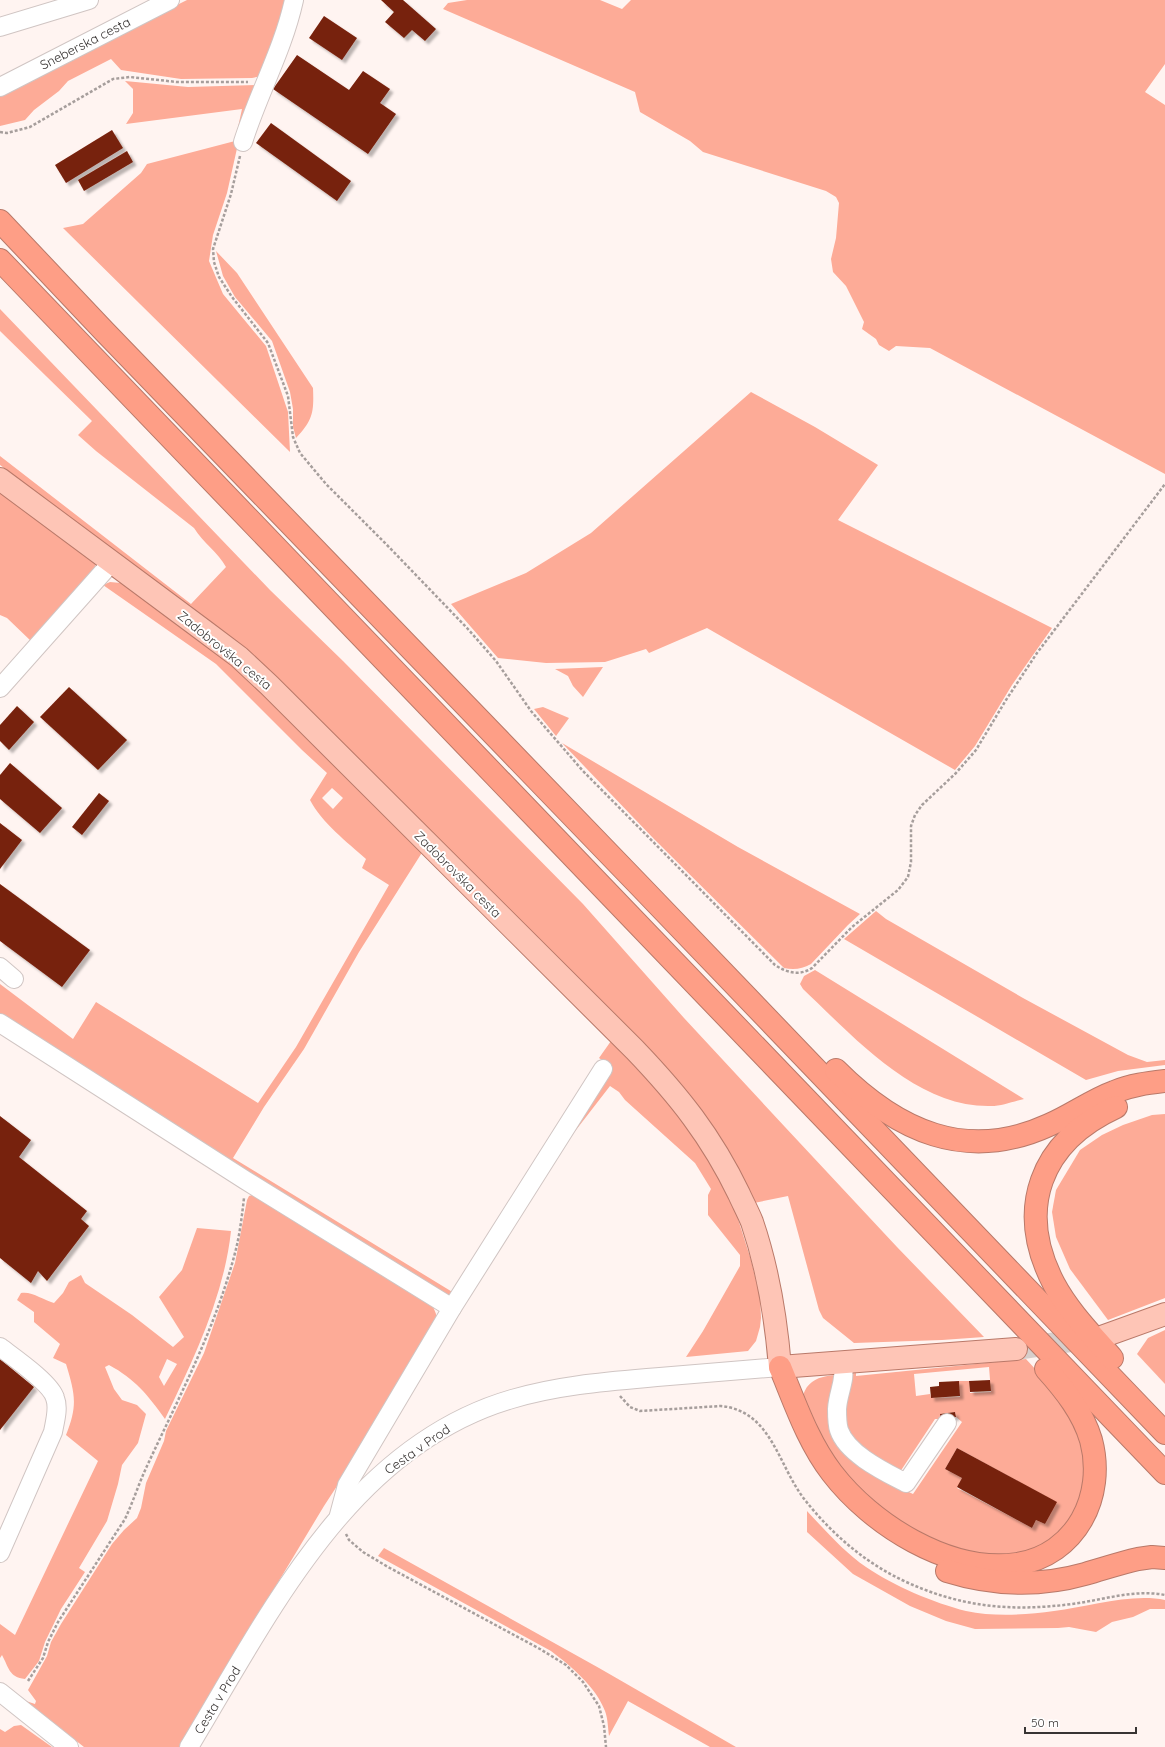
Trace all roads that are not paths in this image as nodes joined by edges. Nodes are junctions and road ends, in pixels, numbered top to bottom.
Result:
1 (89, 0) edge
2 (170, 0) edge
3 (294, 0) edge
4 (0, 27) edge
5 (0, 87) edge
6 (243, 142) road end
7 (0, 221) edge
8 (0, 260) edge
9 (0, 479) edge
10 (112, 562) junction
11 (0, 688) edge
12 (0, 967) edge
13 (14, 978) dead end
14 (768, 1019) junction
15 (0, 1024) edge
16 (603, 1069) dead end
17 (1165, 1081) edge
18 (1165, 1096) edge
19 (452, 1308) junction
20 (1011, 1313) junction
21 (1165, 1314) edge
22 (1104, 1336) tunnel mouth
23 (0, 1347) edge
24 (1016, 1349) tunnel mouth
25 (843, 1363) junction
26 (780, 1367) junction
27 (1148, 1416) junction
28 (947, 1423) dead end
29 (1165, 1433) edge
30 (1165, 1474) edge
31 (338, 1518) junction
32 (0, 1553) edge
33 (1165, 1558) edge
34 (0, 1692) edge
35 (69, 1747) edge
36 (189, 1747) edge

1 - 4 street
2 - 5 street, Sneberska cesta
3 - 6 street
7 - 14 highway
8 - 20 highway
9 - 10 main road, Zadobrovška cesta
10 - 11 street
10 - 26 main road, Zadobrovška cesta
12 - 13 street
14 - 17 highway
14 - 27 highway
15 - 19 street
16 - 19 street
18 - 27 highway
19 - 31 street
20 - 26 highway
20 - 30 highway
21 - 22 main road
23 - 32 street
24 - 25 main road
25 - 26 main road
25 - 28 street
26 - 31 street, Cesta v Prod
26 - 33 highway
27 - 29 highway
31 - 36 street, Cesta v Prod
34 - 35 street

